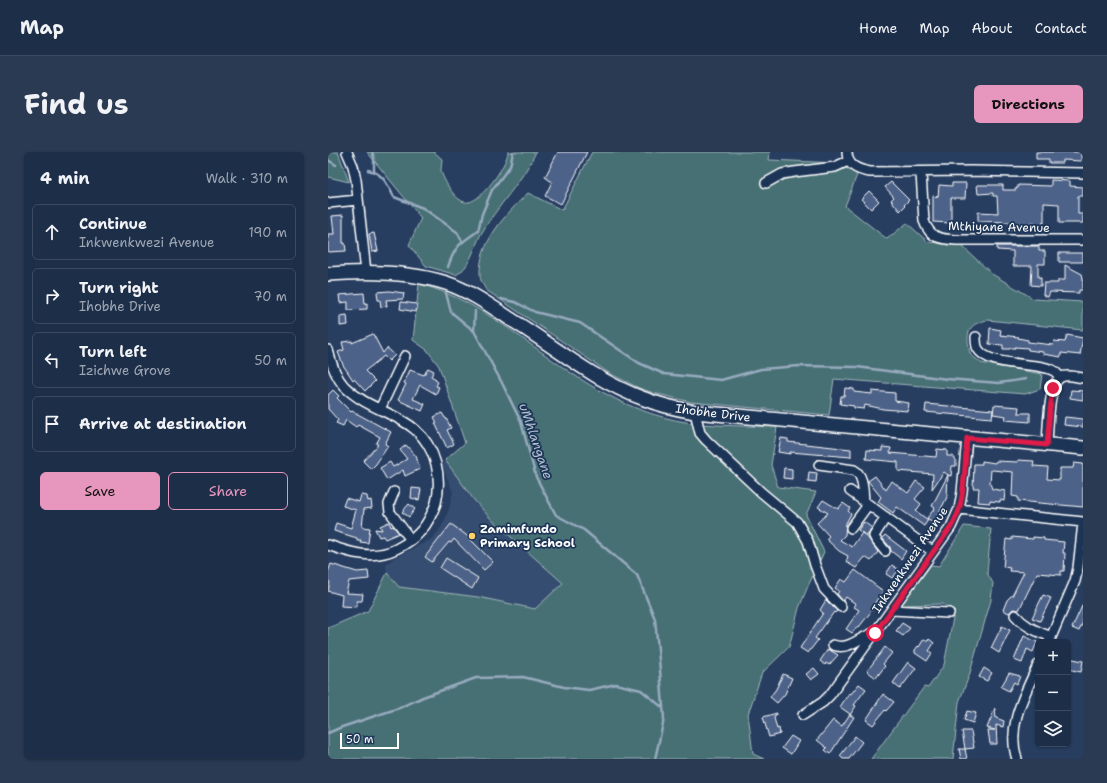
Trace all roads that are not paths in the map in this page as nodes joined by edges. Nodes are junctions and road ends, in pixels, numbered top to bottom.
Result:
1 (348, 153) edge
2 (848, 156) edge
3 (921, 173) junction
4 (1083, 173) edge
5 (766, 183) dead end
6 (358, 200) junction
7 (328, 203) edge
8 (1083, 240) edge
9 (366, 272) junction
10 (328, 274) edge
11 (976, 337) dead end
12 (328, 350) edge
13 (405, 356) dead end
14 (1060, 377) junction
15 (1083, 378) edge
16 (380, 409) junction
17 (695, 412) junction
18 (967, 438) junction
19 (1047, 445) junction
20 (1083, 448) edge
21 (819, 465) dead end
22 (394, 492) dead end
23 (850, 492) dead end
24 (866, 504) junction
25 (959, 509) junction
26 (886, 518) junction
27 (1083, 522) edge
28 (851, 528) dead end
29 (411, 540) junction
30 (328, 545) edge
31 (885, 551) dead end
32 (932, 551) junction
33 (841, 606) dead end
34 (892, 610) junction
35 (950, 613) dead end
36 (1015, 615) dead end
37 (875, 633) junction
38 (1050, 639) edge
39 (833, 645) dead end
40 (1035, 671) edge
41 (804, 715) dead end
42 (1017, 759) edge

1 - 6 street
2 - 3 street
2 - 5 street
3 - 4 street
3 - 8 street, Mthiyane Avenue
6 - 7 street
6 - 9 street
9 - 10 street, Ihobhe Drive
9 - 17 street, Ihobhe Drive
11 - 14 street
12 - 16 street
13 - 16 street
14 - 15 street
14 - 19 street
16 - 29 street
17 - 18 street, Ihobhe Drive
17 - 33 street
18 - 19 street, Ihobhe Drive
18 - 25 street, Inkwenkwezi Avenue
19 - 20 street, Ihobhe Drive
21 - 24 street
22 - 29 street
23 - 24 street
24 - 26 street
24 - 28 street
25 - 27 street
25 - 32 street, Inkwenkwezi Avenue
26 - 31 street
26 - 32 street
27 - 38 street
29 - 30 street
32 - 34 street, Inkwenkwezi Avenue
34 - 35 street
34 - 37 street, Inkwenkwezi Avenue
36 - 38 street
37 - 39 street
37 - 41 street, Inkwenkwezi Avenue
40 - 42 street

